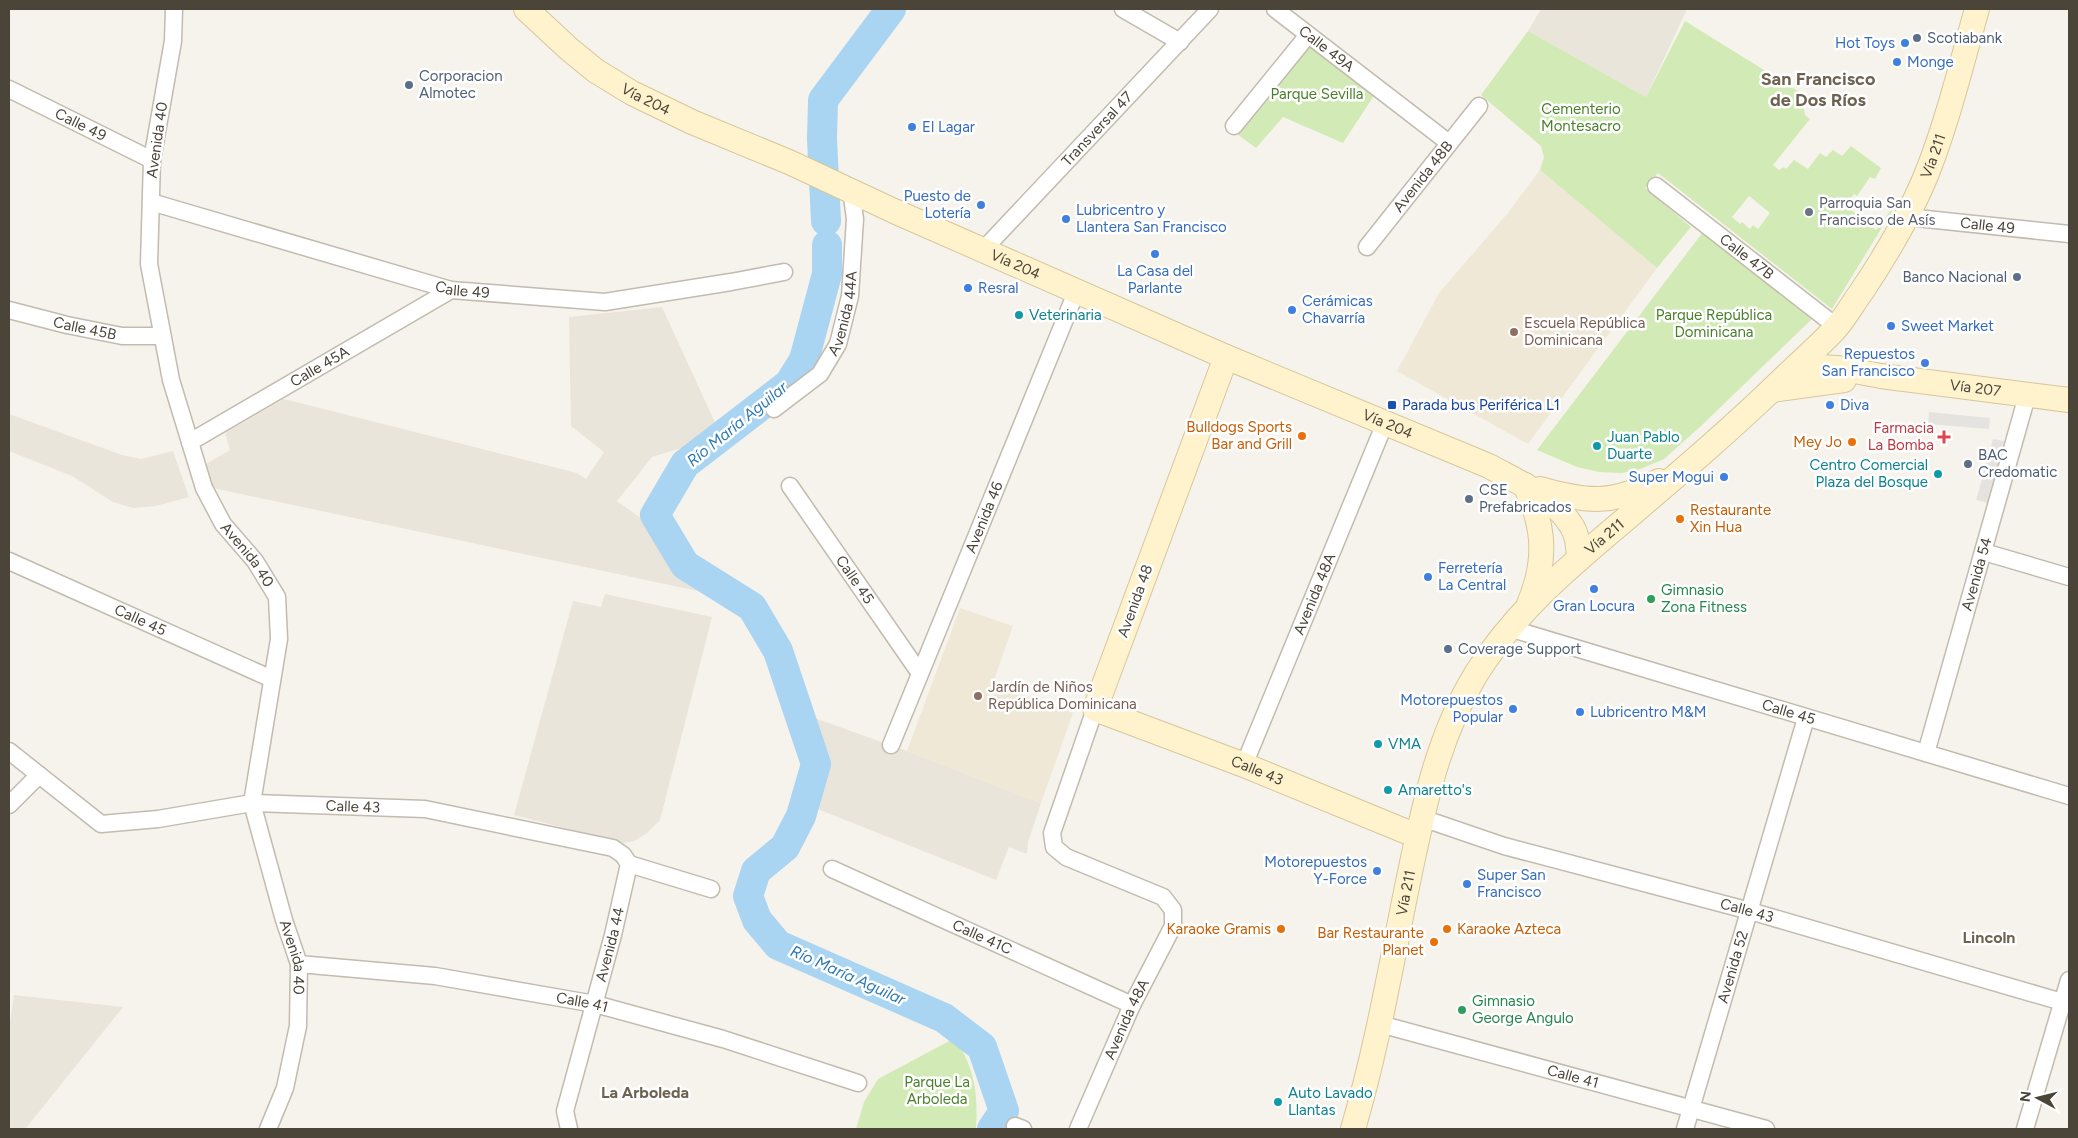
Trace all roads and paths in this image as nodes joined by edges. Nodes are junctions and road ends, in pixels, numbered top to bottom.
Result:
1 (174, 9) edge
2 (526, 9) edge
3 (1123, 9) edge
4 (1210, 9) edge
5 (1275, 9) edge
6 (1977, 9) edge
7 (1308, 35) junction
8 (1180, 42) junction
9 (9, 89) edge
10 (1479, 106) dead end
11 (1234, 126) dead end
12 (1448, 144) junction
13 (152, 160) junction
14 (1656, 186) dead end
15 (845, 187) junction
16 (151, 202) junction
17 (1907, 217) junction
18 (2069, 234) edge
19 (1367, 247) dead end
20 (984, 249) junction
21 (784, 272) dead end
22 (451, 290) junction
23 (1077, 290) junction
24 (9, 310) edge
25 (1837, 327) junction
26 (162, 336) junction
27 (1226, 357) junction
28 (1797, 366) junction
29 (1881, 376) junction
30 (1772, 390) junction
31 (2027, 396) junction
32 (2069, 400) edge
33 (774, 409) dead end
34 (1385, 423) junction
35 (190, 442) junction
36 (1686, 468) junction
37 (790, 486) dead end
38 (1525, 486) junction
39 (1984, 552) junction
40 (1579, 559) junction
41 (9, 560) edge
42 (2069, 577) edge
43 (1528, 605) junction
44 (1509, 628) junction
45 (919, 672) junction
46 (272, 679) junction
47 (1095, 709) junction
48 (1806, 718) junction
49 (891, 745) dead end
50 (9, 751) edge
51 (1926, 753) junction
52 (1244, 765) junction
53 (39, 775) junction
54 (2069, 796) edge
55 (252, 803) junction
56 (9, 805) edge
57 (1420, 827) junction
58 (629, 864) junction
59 (832, 870) dead end
60 (711, 889) dead end
61 (1174, 910) joint
62 (1750, 911) junction
63 (299, 964) junction
64 (2069, 980) edge
65 (2066, 1003) edge
66 (595, 1004) junction
67 (1132, 1005) junction
68 (1380, 1024) junction
69 (858, 1083) dead end
70 (1691, 1108) junction
71 (268, 1129) edge
72 (569, 1129) edge
73 (1078, 1129) edge
74 (1353, 1129) edge
75 (1685, 1129) edge
76 (1766, 1129) edge
77 (2025, 1129) edge

1 - 13 street, Avenida 40
2 - 15 main road, Vía 204
3 - 8 street
4 - 8 street, Transversal 47
5 - 7 street, Calle 49A
6 - 17 main road, Vía 211
7 - 11 street
7 - 12 street, Calle 49A
8 - 20 street, Transversal 47
9 - 13 street, Calle 49
10 - 12 street, Avenida 48B
12 - 19 street, Avenida 48B
13 - 16 street, Avenida 40
14 - 25 street, Calle 47B
15 - 20 main road, Vía 204
15 - 33 street, Avenida 44A
16 - 22 street, Calle 49
16 - 26 street, Avenida 40
17 - 18 street, Calle 49
17 - 25 main road, Vía 211
20 - 23 main road, Vía 204
21 - 22 street, Calle 49
22 - 35 street, Calle 45A
23 - 27 main road, Vía 204
23 - 45 street, Avenida 46
24 - 26 street, Calle 45B
25 - 28 main road, Vía 211
26 - 35 street, Avenida 40
27 - 34 main road, Vía 204
27 - 47 main road, Avenida 48
28 - 29 main road, Vía 207
28 - 30 main road, Vía 211
29 - 30 main road, Vía 207
29 - 31 main road, Vía 207
30 - 36 main road, Vía 211
31 - 32 main road, Vía 207
31 - 39 street, Avenida 54
34 - 38 main road, Vía 204
34 - 52 street, Avenida 48A
35 - 46 street, Avenida 40
36 - 38 main road
36 - 40 main road, Vía 211
37 - 45 street, Calle 45
38 - 40 main road, Vía 204
38 - 43 main road
39 - 42 street
39 - 51 street, Avenida 54
40 - 43 main road, Vía 211
41 - 46 street, Calle 45
43 - 44 main road, Vía 211
44 - 48 street, Calle 45
44 - 57 main road, Vía 211
45 - 49 street, Avenida 46
46 - 55 street, Avenida 40
47 - 52 main road, Calle 43
47 - 61 street, Avenida 48
48 - 51 street, Calle 45
48 - 62 street, Avenida 52
50 - 53 street, Calle 43
51 - 54 street, Calle 45
52 - 57 main road, Calle 43
53 - 55 street, Calle 43
53 - 56 street
55 - 58 street, Calle 43
55 - 63 street, Avenida 40
57 - 62 street, Calle 43
57 - 68 main road, Vía 211
58 - 60 street, Calle 43
58 - 66 street, Avenida 44
59 - 67 street, Calle 41C
61 - 67 street, Avenida 48A
62 - 65 street, Calle 43
62 - 70 street, Avenida 52
63 - 66 street, Calle 41
63 - 71 street, Avenida 40
64 - 65 street
65 - 77 street
66 - 69 street, Calle 41
66 - 72 street, Avenida 44
67 - 73 street, Avenida 48A
68 - 70 street, Calle 41
68 - 74 main road, Vía 211
70 - 75 street, Avenida 52
70 - 76 street, Calle 41

